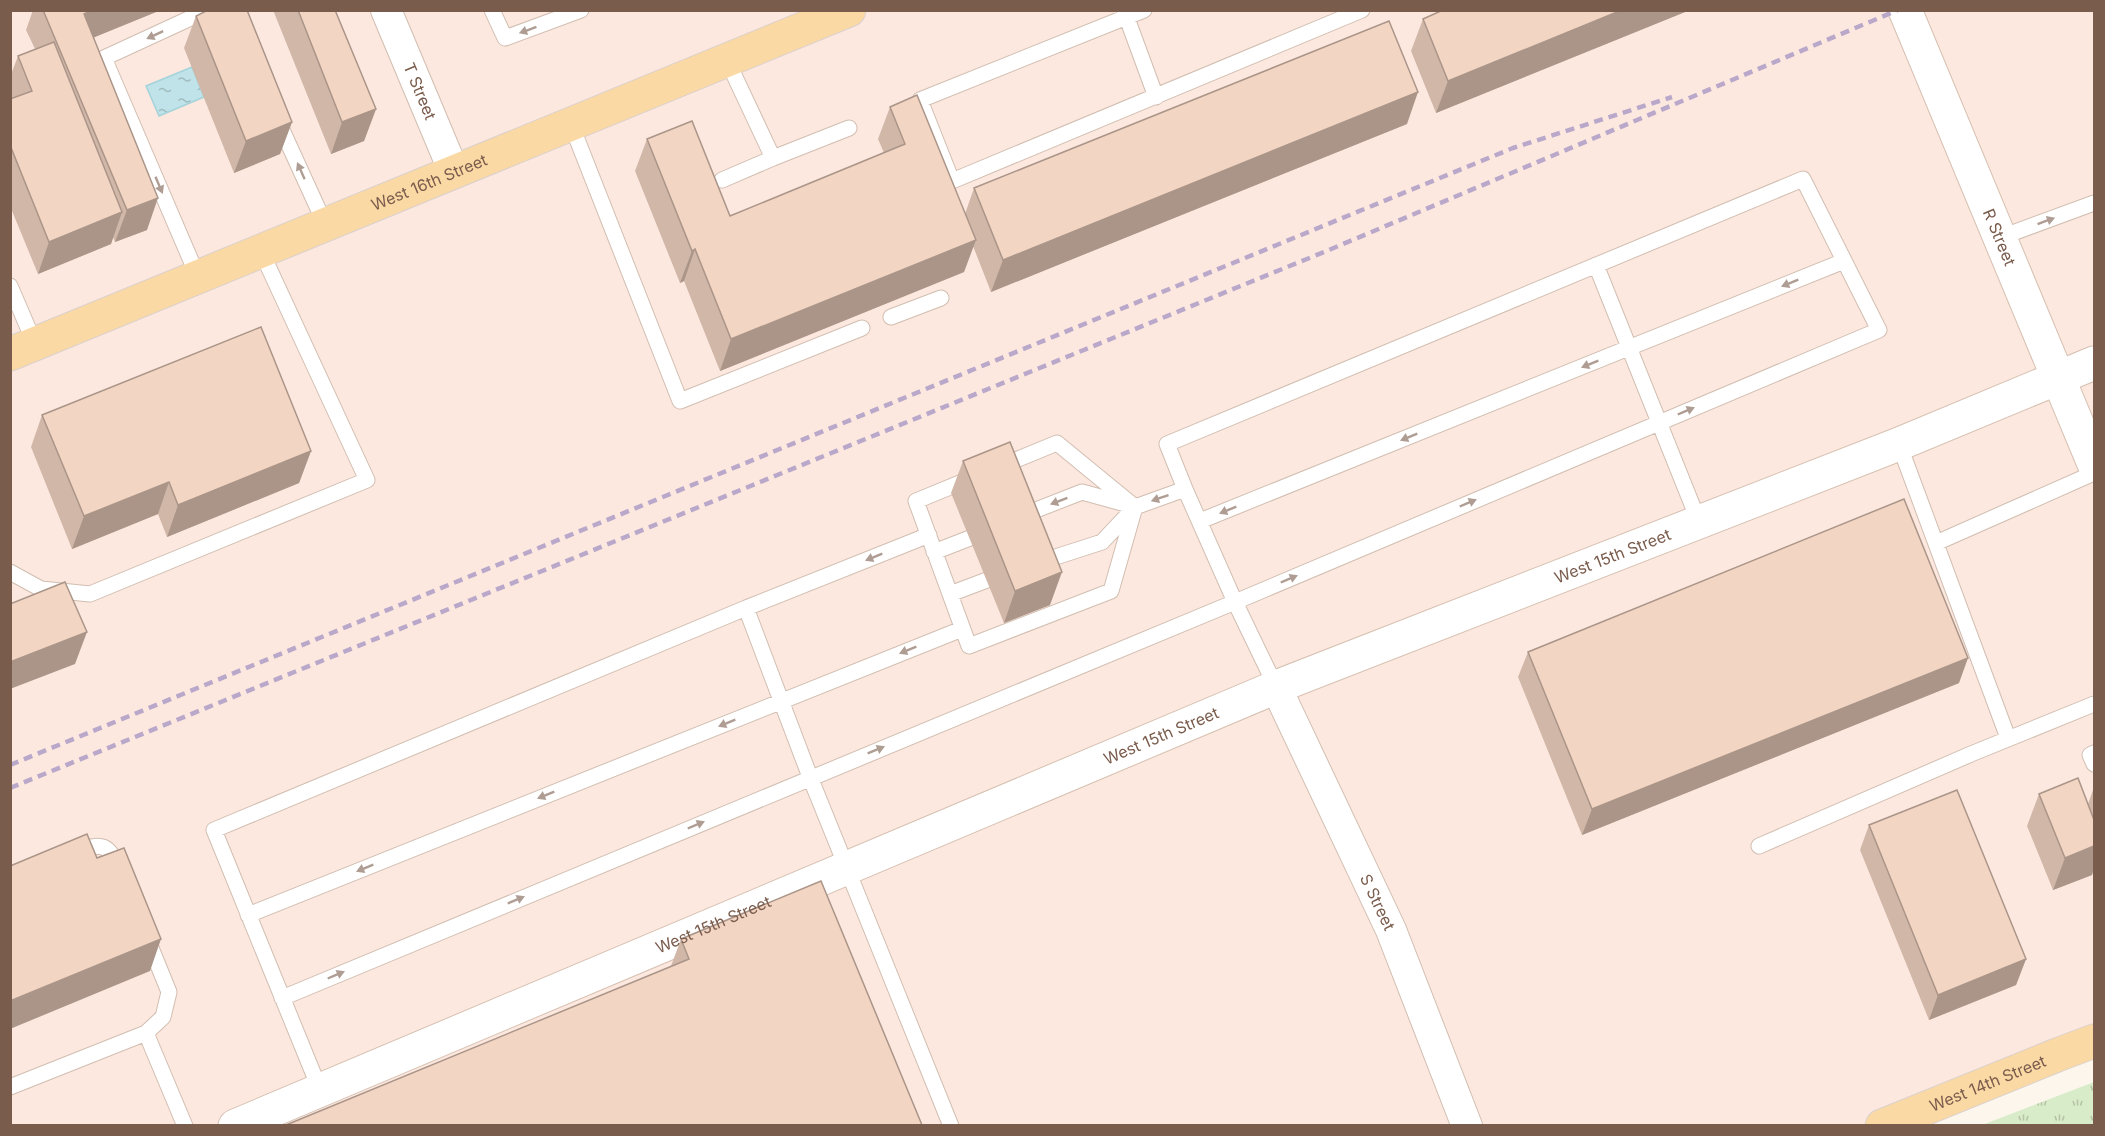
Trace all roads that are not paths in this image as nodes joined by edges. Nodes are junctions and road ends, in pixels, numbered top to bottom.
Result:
1 (208, 10) edge
2 (386, 10) edge
3 (492, 10) edge
4 (581, 10) edge
5 (849, 10) edge
6 (1144, 10) edge
7 (1362, 10) edge
8 (1905, 10) edge
9 (1125, 14) edge
10 (727, 60) junction
11 (1156, 97) junction
12 (273, 108) edge
13 (571, 124) junction
14 (849, 128) dead end
15 (773, 158) junction
16 (454, 172) junction
17 (722, 180) dead end
18 (2093, 203) edge
19 (325, 224) junction
20 (1999, 238) junction
21 (261, 251) junction
22 (1844, 261) junction
23 (1596, 265) junction
24 (198, 276) junction
25 (10, 286) edge
26 (941, 298) dead end
27 (891, 317) dead end
28 (861, 328) dead end
29 (1629, 348) junction
30 (23, 349) edge
31 (2094, 363) edge
32 (2060, 377) junction
33 (1659, 422) junction
34 (1899, 444) junction
35 (2094, 464) edge
36 (2094, 473) edge
37 (1185, 489) junction
38 (1135, 507) junction
39 (1015, 518) edge
40 (1200, 521) junction
41 (1699, 522) junction
42 (929, 536) junction
43 (970, 538) dead end
44 (1936, 543) junction
45 (934, 552) junction
46 (1034, 564) edge
47 (10, 572) edge
48 (987, 580) dead end
49 (950, 594) junction
50 (1235, 602) junction
51 (746, 608) junction
52 (962, 629) junction
53 (1276, 687) junction
54 (781, 701) junction
55 (2094, 704) edge
56 (2008, 738) junction
57 (2094, 753) edge
58 (2094, 764) edge
59 (810, 777) junction
60 (1759, 846) dead end
61 (64, 856) edge
62 (848, 868) junction
63 (126, 887) edge
64 (249, 915) junction
65 (143, 929) edge
66 (282, 998) junction
67 (146, 1033) junction
68 (2094, 1041) edge
69 (10, 1087) edge
70 (320, 1090) junction
71 (185, 1125) edge
72 (235, 1125) edge
73 (951, 1125) edge
74 (1467, 1125) edge
75 (1882, 1125) edge

1 -> 24 lane
2 - 16 street, T Street
4 -> 3 lane
5 - 10 main road, West 16th Street
6 - 9 lane
7 - 11 lane
8 - 20 street, R Street
9 - 11 lane
9 - 11 lane
10 - 13 main road, West 16th Street
10 - 15 lane
19 -> 12 lane
13 - 16 main road, West 16th Street
13 - 28 lane
14 - 15 lane
15 - 17 lane
16 - 19 main road, West 16th Street
20 -> 18 lane
19 - 21 main road, West 16th Street
20 - 32 street, R Street
21 - 24 main road, West 16th Street
21 - 47 lane
22 - 23 lane
22 -> 29 lane
33 -> 22 lane
23 - 29 lane
23 - 37 lane
24 - 30 main road, West 16th Street
25 - 30 lane
26 - 27 lane
29 - 33 lane
29 -> 40 lane
31 - 32 street, West 15th Street
32 - 34 street, West 15th Street
32 - 35 street, R Street
33 - 41 lane
50 -> 33 lane
34 - 41 street, West 15th Street
34 - 44 lane
36 - 44 lane
37 -> 38 lane
37 - 40 lane
38 -> 39 lane
38 - 42 lane
38 - 46 lane
38 - 52 lane
40 - 50 lane
41 - 53 street, West 15th Street
42 - 45 lane
42 -> 51 lane
43 - 45 lane
44 - 56 lane
45 - 49 lane
48 - 49 lane
49 - 52 lane
50 - 53 lane
59 -> 50 lane
51 - 54 lane
51 - 64 lane
52 -> 54 lane
53 - 62 street, West 15th Street
53 - 74 street, S Street
54 - 59 lane
54 -> 64 lane
55 - 56 lane
56 - 60 lane
57 - 58 lane
59 - 62 lane
66 -> 59 lane
61 - 63 lane
62 - 70 street, West 15th Street
62 - 73 lane
64 - 66 lane
65 - 67 lane
66 - 70 lane
67 - 69 lane
67 - 71 lane
68 - 75 main road, West 14th Street
70 - 72 street, West 15th Street

